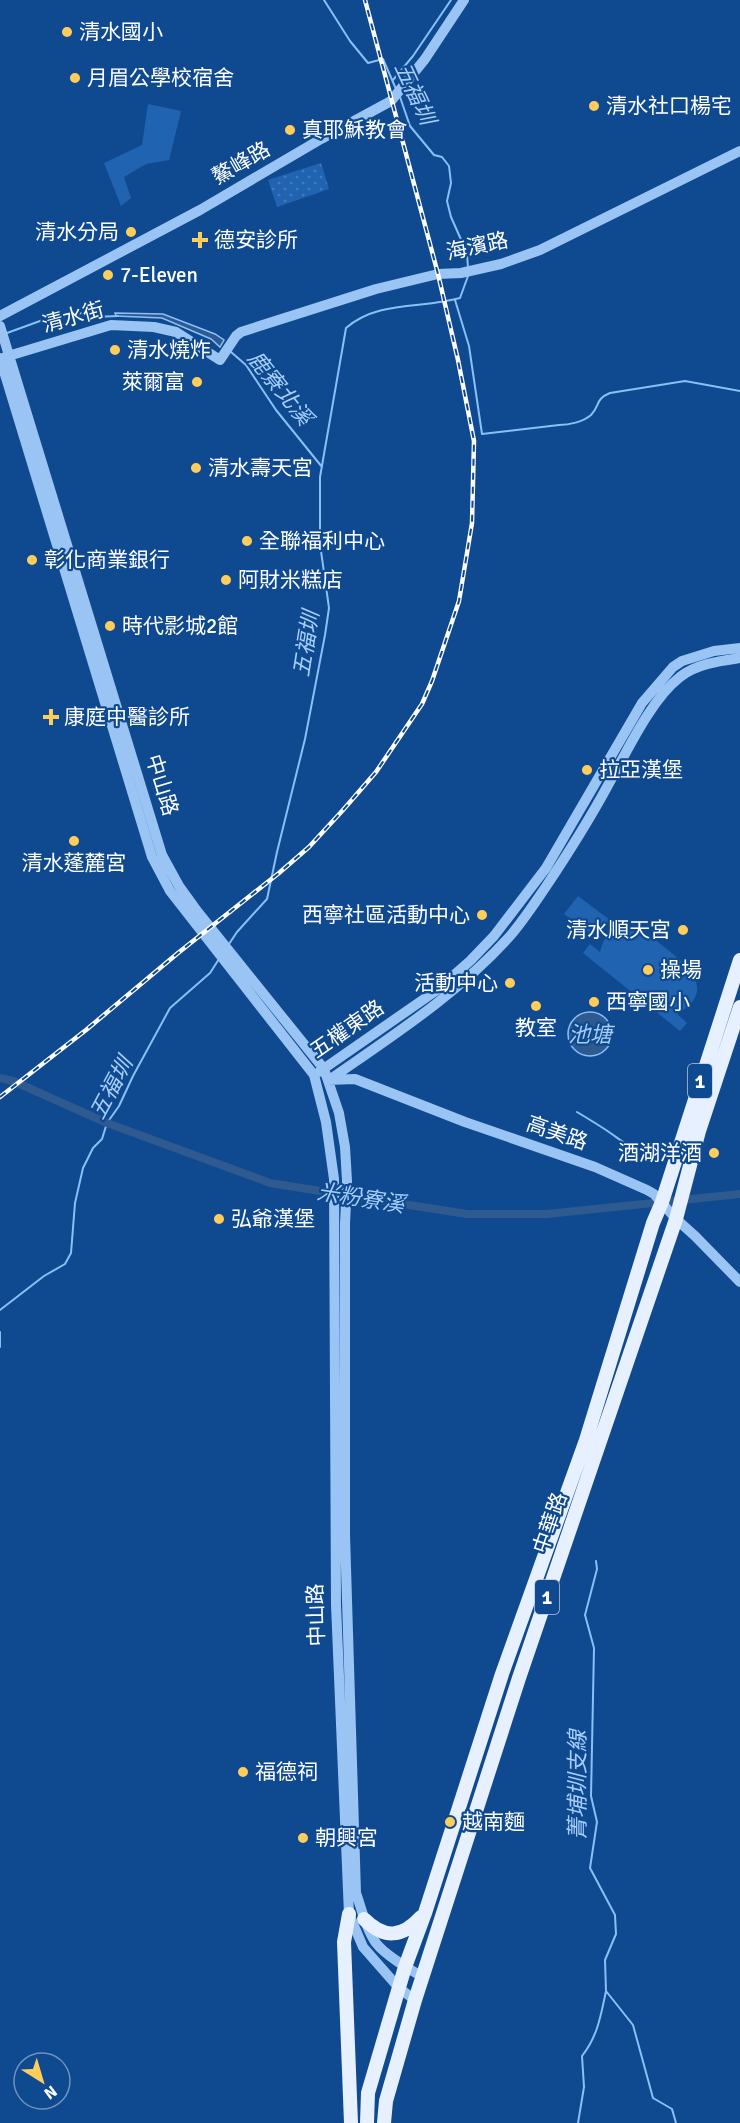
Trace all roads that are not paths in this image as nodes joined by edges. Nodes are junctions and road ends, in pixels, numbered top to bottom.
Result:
1 (464, 0) edge
2 (740, 151) edge
3 (0, 316) edge
4 (0, 326) edge
5 (3, 357) edge
6 (220, 360) joint
7 (740, 648) edge
8 (740, 658) edge
9 (740, 960) edge
10 (740, 1007) edge
11 (324, 1069) junction
12 (314, 1075) junction
13 (328, 1080) junction
14 (658, 1198) junction
15 (675, 1218) junction
16 (340, 1224) junction
17 (740, 1282) edge
18 (340, 1373) junction
19 (501, 1674) junction
20 (519, 1678) junction
21 (425, 1913) junction
22 (349, 1914) junction
23 (364, 1919) junction
24 (405, 1967) junction
25 (423, 1977) junction
26 (399, 1988) junction
27 (415, 2000) junction
28 (351, 2123) edge
29 (367, 2123) edge
30 (384, 2123) edge

1 - 3 street, 鰲峰路
2 - 6 street, 海濱路
4 - 5 street, 中山路
5 - 6 street, 清水街
5 - 11 street, 中山路
5 - 12 street, 中山路
7 - 11 street, 五權東路
8 - 13 street, 五權東路
9 - 14 main road, 1
10 - 15 main road, 1
11 - 12 street, 五權東路
11 - 13 street, 中山路
12 - 13 street, 五權東路
12 - 16 street, 中山路
13 - 14 street, 高美路
13 - 16 street, 中山路
14 - 15 street, 高美路
14 - 19 main road, 中華路 / 1
15 - 17 street, 高美路
15 - 20 main road, 中華路 / 1
16 - 18 street, 中山路
18 - 22 street, 中山路
18 - 23 street, 中山路
19 - 20 main road
19 - 21 main road, 中華路 / 1
20 - 25 main road, 中華路 / 1
21 - 23 main road
21 - 24 main road, 中華路 / 1
22 - 26 street, 中山路
22 - 28 main road
23 - 24 street, 中山路
24 - 25 street, 中山路
24 - 26 main road, 1
25 - 27 main road, 1
26 - 27 street, 中山路
26 - 29 main road, 1
27 - 30 main road, 1

